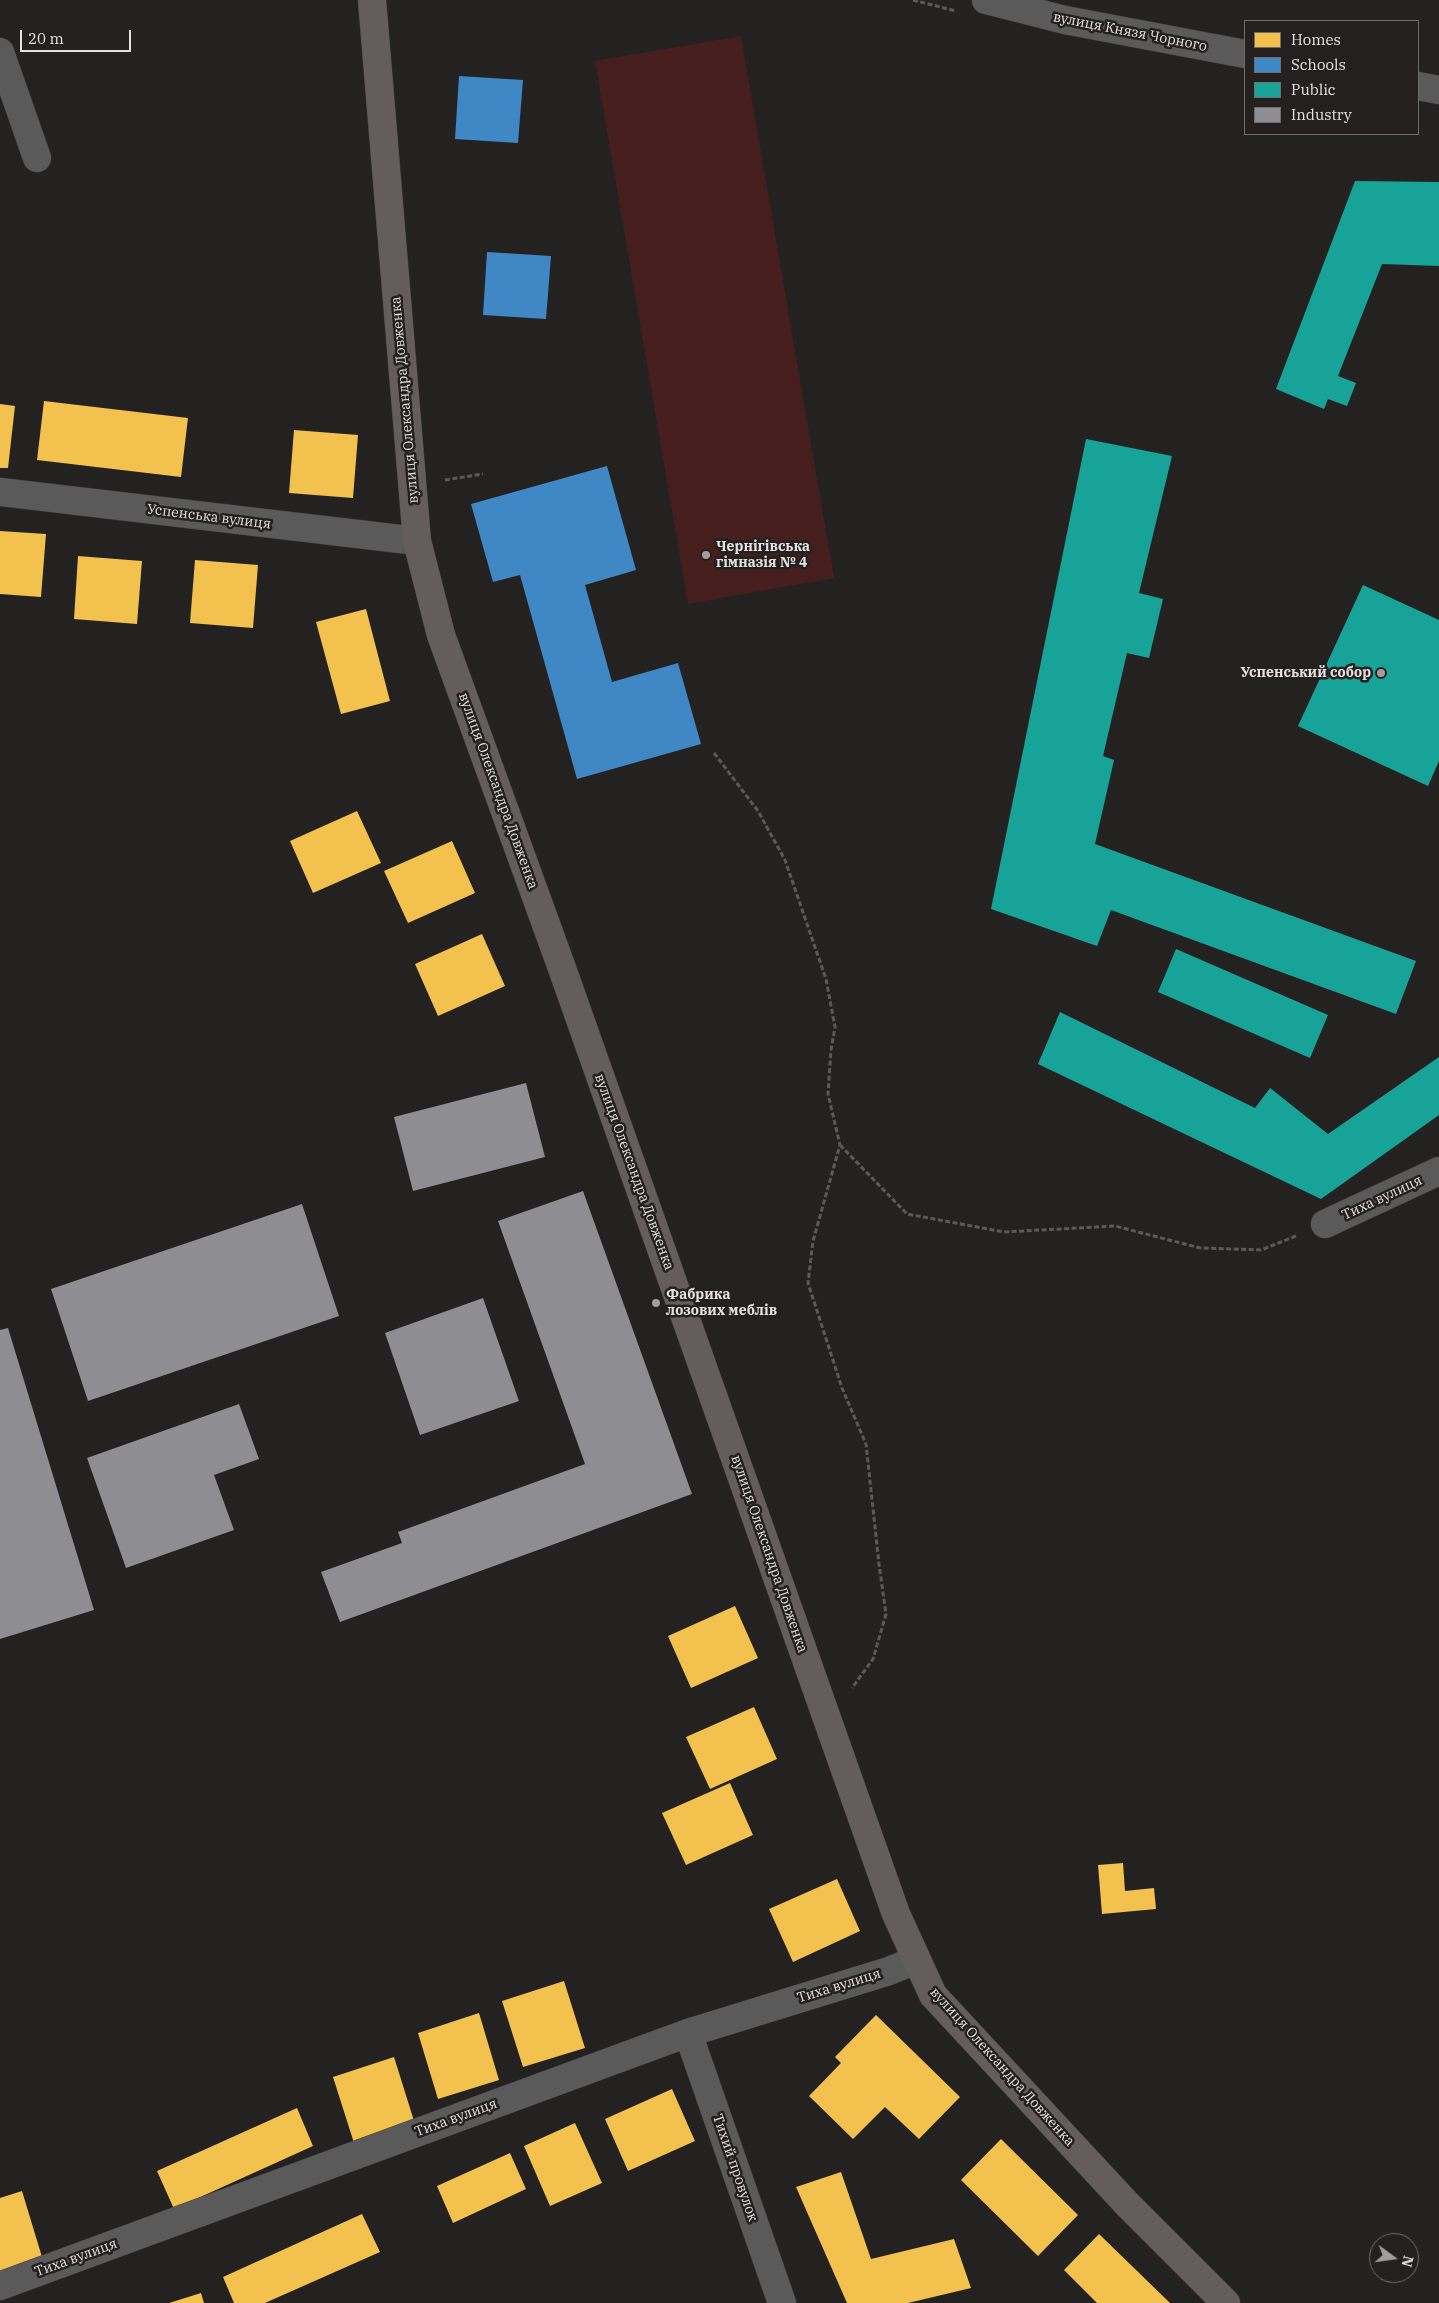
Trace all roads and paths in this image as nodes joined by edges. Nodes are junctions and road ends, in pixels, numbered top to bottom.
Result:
1 (372, 0) edge
2 (986, 0) edge
3 (0, 52) edge
4 (1244, 54) edge
5 (1419, 86) edge
6 (1439, 90) edge
7 (37, 158) dead end
8 (484, 474) dead end
9 (448, 480) dead end
10 (0, 492) edge
11 (417, 541) junction
12 (714, 753) dead end
13 (840, 1145) junction
14 (1439, 1171) edge
15 (1325, 1224) joint
16 (851, 1689) dead end
17 (916, 1960) junction
18 (688, 2034) junction
19 (0, 2286) edge
20 (782, 2303) edge
21 (1226, 2303) edge

1 - 11 main road, вулиця Олександра Довженка
2 - 4 street, вулиця Князя Чорного
3 - 7 street
5 - 6 street
8 - 9 path
10 - 11 street, Успенська вулиця
11 - 17 main road, вулиця Олександра Довженка
12 - 13 path
13 - 15 path
13 - 16 path
14 - 15 street, Тиха вулиця
17 - 18 street, Тиха вулиця
17 - 21 main road, вулиця Олександра Довженка
18 - 19 street, Тиха вулиця
18 - 20 street, Тихий провулок

